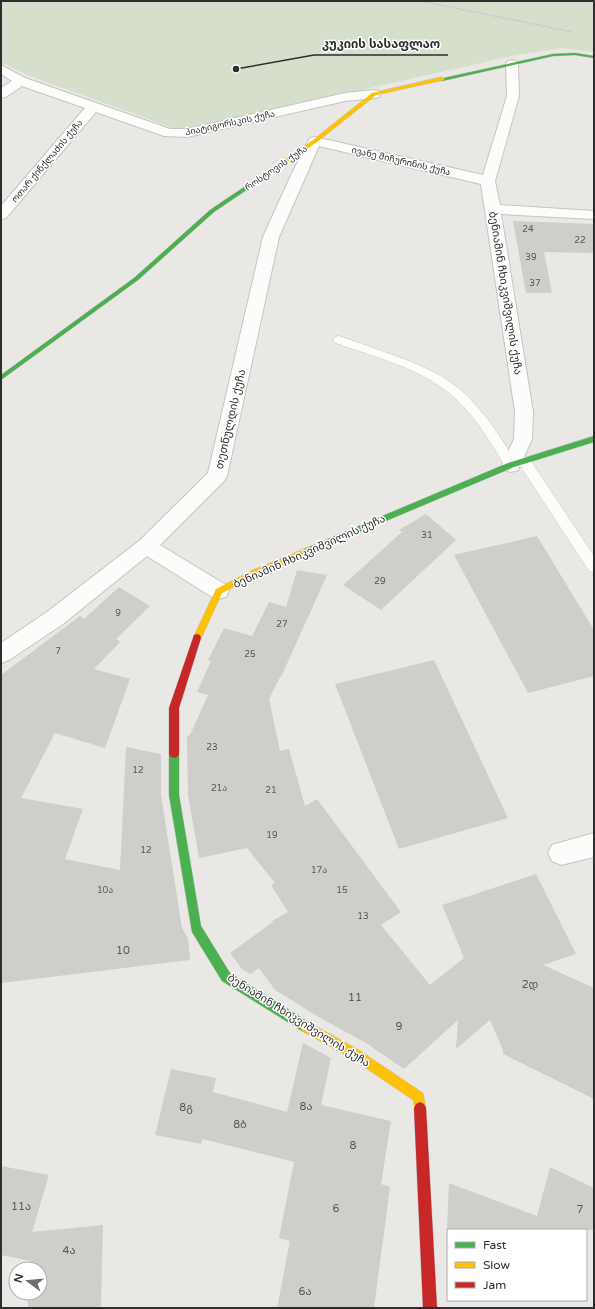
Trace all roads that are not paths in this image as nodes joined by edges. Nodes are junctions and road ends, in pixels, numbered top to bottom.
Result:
1 (594, 56) edge
2 (512, 64) junction
3 (1, 70) edge
4 (21, 81) junction
5 (1, 94) edge
6 (374, 94) junction
7 (93, 107) junction
8 (315, 141) junction
9 (488, 181) junction
10 (493, 209) junction
11 (1, 215) edge
12 (594, 215) edge
13 (340, 340) dead end
14 (1, 378) edge
15 (594, 439) edge
16 (517, 463) junction
17 (146, 546) junction
18 (594, 567) edge
19 (219, 591) junction
20 (1, 654) edge
21 (594, 844) edge
22 (561, 853) dead end
23 (430, 1308) edge

1 - 2 street, როსტოვის ქუჩა
2 - 6 street, როსტოვის ქუჩა
2 - 9 street, ბენიამინ ჩხიკვიშვილის ქუჩა
3 - 4 street, პიატიგორსკის ქუჩა
4 - 5 street
4 - 7 street, პიატიგორსკის ქუჩა
6 - 7 street, პიატიგორსკის ქუჩა
6 - 8 street, როსტოვის ქუჩა
7 - 11 street, ოთარ ქინქლაძის ქუჩა
8 - 9 street, ივანე მიჩურინის ქუჩა
8 - 14 street, როსტოვის ქუჩა
8 - 17 street, თეთნულდის ქუჩა
9 - 10 street, ბენიამინ ჩხიკვიშვილის ქუჩა
10 - 12 street
10 - 16 street, ბენიამინ ჩხიკვიშვილის ქუჩა
13 - 16 lane
15 - 16 street
16 - 18 lane
16 - 19 street, ბენიამინ ჩხიკვიშვილის ქუჩა
17 - 19 street
17 - 20 street, თეთნულდის ქუჩა
19 - 23 street, ბენიამინ ჩხიკვიშვილის ქუჩა
21 - 22 street

